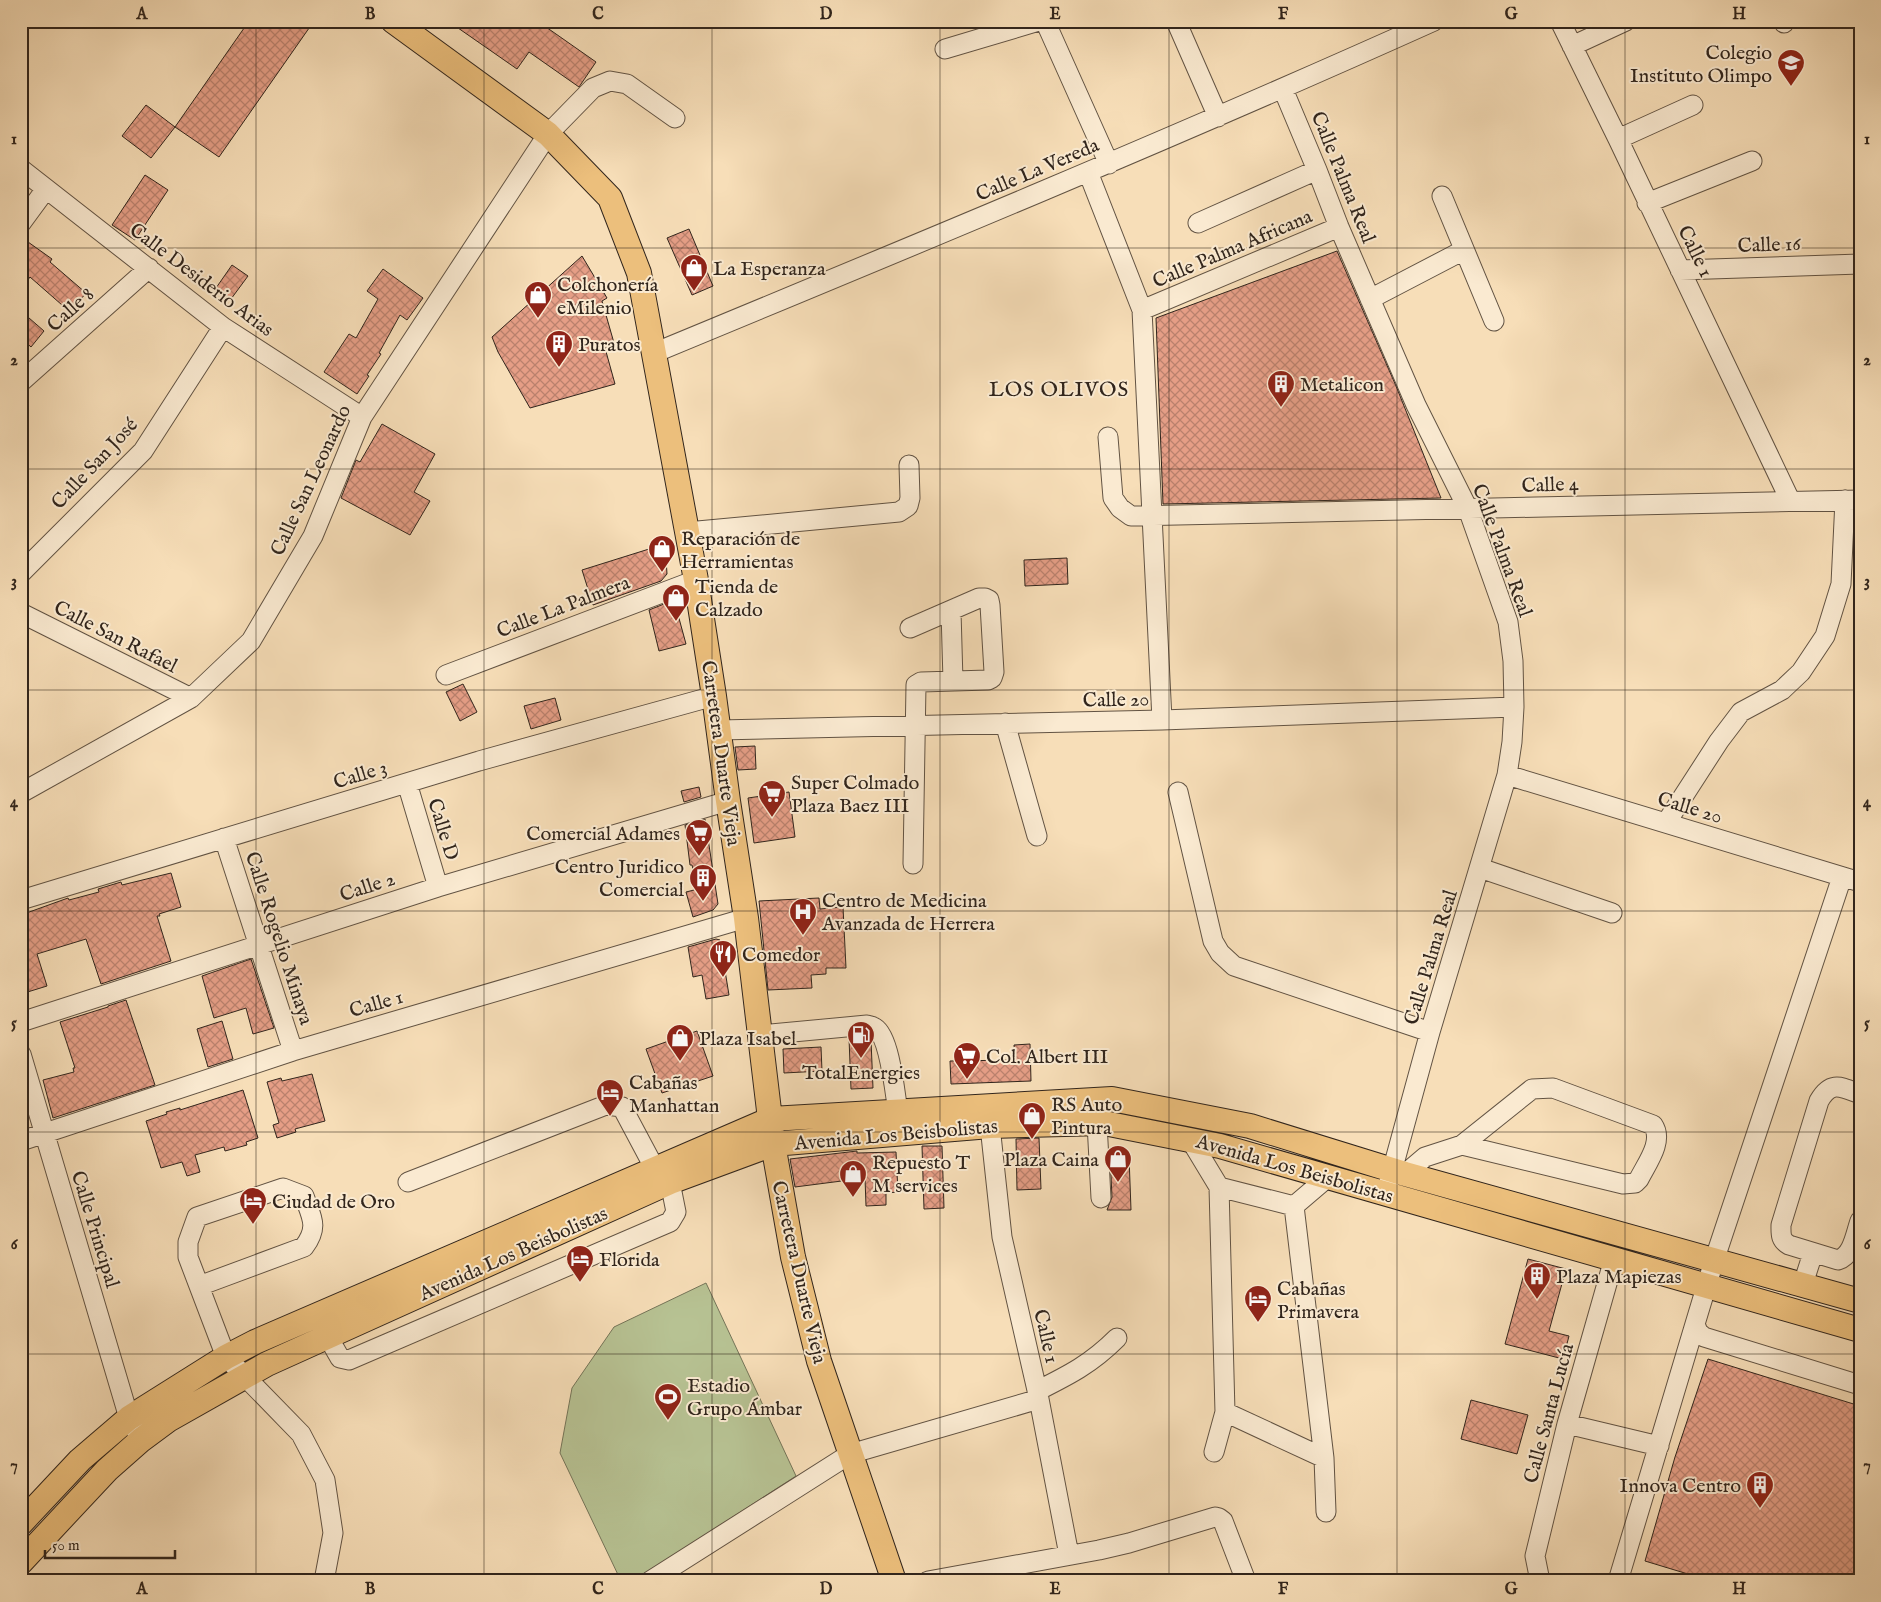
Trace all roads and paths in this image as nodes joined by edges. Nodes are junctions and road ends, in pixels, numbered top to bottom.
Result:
1 (393, 21) edge
2 (1039, 21) edge
3 (1044, 21) edge
4 (1176, 21) edge
5 (1434, 21) edge
6 (1560, 21) edge
7 (1626, 21) edge
8 (1572, 46) junction
9 (945, 49) dead end
10 (1283, 89) junction
11 (1693, 105) dead end
12 (1218, 117) junction
13 (675, 118) dead end
14 (548, 134) junction
15 (1618, 139) junction
16 (1752, 161) dead end
17 (1109, 164) junction
18 (21, 169) edge
19 (1318, 170) junction
20 (1088, 172) junction
21 (46, 189) junction
22 (1442, 196) dead end
23 (1648, 203) junction
24 (21, 222) edge
25 (1198, 223) dead end
26 (1339, 227) junction
27 (1464, 250) junction
28 (1860, 264) edge
29 (149, 268) junction
30 (1680, 270) junction
31 (1370, 299) junction
32 (1142, 310) junction
33 (1494, 321) dead end
34 (223, 327) junction
35 (654, 353) junction
36 (21, 382) edge
37 (362, 418) junction
38 (1108, 437) dead end
39 (909, 464) dead end
40 (1790, 500) junction
41 (1852, 500) edge
42 (1468, 509) junction
43 (1152, 516) junction
44 (687, 532) junction
45 (21, 572) edge
46 (696, 580) junction
47 (950, 611) junction
48 (21, 613) edge
49 (910, 628) dead end
50 (446, 675) dead end
51 (953, 681) junction
52 (714, 696) junction
53 (191, 698) junction
54 (1514, 707) junction
55 (1162, 720) junction
56 (1005, 724) junction
57 (914, 726) junction
58 (719, 730) junction
59 (1507, 774) junction
60 (407, 783) junction
61 (1178, 792) dead end
62 (21, 793) edge
63 (728, 801) junction
64 (1666, 823) junction
65 (1037, 836) dead end
66 (224, 838) junction
67 (913, 864) dead end
68 (1480, 868) junction
69 (1851, 880) edge
70 (438, 887) junction
71 (21, 900) edge
72 (1612, 913) dead end
73 (746, 918) junction
74 (260, 945) junction
75 (21, 1022) edge
76 (1430, 1032) junction
77 (761, 1035) junction
78 (293, 1051) junction
79 (21, 1054) edge
80 (1860, 1094) edge
81 (898, 1112) junction
82 (771, 1119) junction
83 (1097, 1123) junction
84 (990, 1126) junction
85 (44, 1135) junction
86 (1190, 1139) junction
87 (21, 1141) edge
88 (773, 1144) junction
89 (1462, 1145) junction
90 (1399, 1172) junction
91 (662, 1176) junction
92 (1328, 1178) junction
93 (408, 1182) dead end
94 (1219, 1187) junction
95 (1385, 1194) junction
96 (1101, 1198) dead end
97 (1294, 1206) junction
98 (1860, 1221) edge
99 (1813, 1253) junction
100 (1614, 1259) junction
101 (1714, 1261) junction
102 (1803, 1284) junction
103 (199, 1286) junction
104 (1707, 1286) junction
105 (1860, 1301) edge
106 (1696, 1324) junction
107 (1860, 1330) edge
108 (328, 1337) junction
109 (1117, 1338) dead end
110 (226, 1357) junction
111 (245, 1377) junction
112 (1860, 1385) edge
113 (1038, 1395) junction
114 (1225, 1412) junction
115 (128, 1418) junction
116 (1567, 1424) junction
117 (141, 1440) junction
118 (1659, 1446) junction
119 (1214, 1452) dead end
120 (850, 1454) junction
121 (1324, 1458) junction
122 (80, 1460) junction
123 (21, 1502) edge
124 (1326, 1512) dead end
125 (21, 1523) edge
126 (1069, 1555) junction
127 (1535, 1556) junction
128 (21, 1562) edge
129 (324, 1581) edge
130 (650, 1581) edge
131 (894, 1581) edge
132 (928, 1581) edge
133 (1246, 1581) edge
134 (1528, 1581) edge
135 (1540, 1581) edge
136 (1618, 1581) edge

1 - 14 main road, Carretera Duarte Vieja
2 - 9 street
3 - 17 street
4 - 12 street
5 - 10 street, Calle La Vereda
6 - 8 street, Calle 1
7 - 8 street
8 - 15 street, Calle 1
10 - 12 street, Calle La Vereda
10 - 19 street, Calle Palma Real
11 - 15 street
12 - 17 street, Calle La Vereda
13 - 14 street, Calle San Leonardo
14 - 35 main road, Carretera Duarte Vieja
14 - 37 street, Calle San Leonardo
15 - 23 street, Calle 1
16 - 23 street
17 - 20 street, Calle La Vereda
18 - 21 street, Calle Desiderio Arias
19 - 25 street
19 - 26 street, Calle Palma Real
20 - 32 street
20 - 35 street, Calle La Vereda
21 - 24 street
21 - 29 street, Calle Desiderio Arias
22 - 27 street
23 - 30 street, Calle 1
26 - 31 street, Calle Palma Real
26 - 32 street, Calle Palma Africana
27 - 31 street
27 - 33 street
28 - 30 street, Calle 16
29 - 34 street, Calle Desiderio Arias
29 - 36 street, Calle 8
30 - 40 street, Calle 1
31 - 42 street, Calle Palma Real
32 - 43 street
34 - 37 street, Calle Desiderio Arias
34 - 45 street, Calle San José
35 - 44 main road, Carretera Duarte Vieja
37 - 53 street, Calle San Leonardo
38 - 43 street, Calle 4
39 - 44 street
40 - 41 street, Calle 4
40 - 42 street, Calle 4
41 - 64 street
42 - 43 street, Calle 4
42 - 54 street, Calle Palma Real
43 - 55 street
44 - 46 main road, Carretera Duarte Vieja
46 - 50 street, Calle La Palmera
46 - 52 main road, Carretera Duarte Vieja
47 - 49 street
47 - 51 street
47 - 51 street
48 - 53 street, Calle San Rafael
51 - 57 street
52 - 58 main road, Carretera Duarte Vieja
52 - 60 street, Calle 3
53 - 62 street, Calle San Leonardo
54 - 55 street, Calle 20
54 - 59 street, Calle Palma Real
55 - 56 street, Calle 20
56 - 57 street, Calle 20
56 - 65 street
57 - 58 street, Calle 20
57 - 67 street
58 - 63 main road, Carretera Duarte Vieja
59 - 64 street, Calle 20
59 - 68 street, Calle Palma Real
60 - 66 street, Calle 3
60 - 70 street, Calle D
61 - 76 street
63 - 70 street, Calle 2
63 - 73 main road, Carretera Duarte Vieja
64 - 69 street, Calle 20
66 - 71 street, Calle 3
66 - 74 street, Calle Rogelio Minaya
68 - 72 street
68 - 76 street, Calle Palma Real
69 - 101 street
70 - 74 street, Calle 2
73 - 77 main road, Carretera Duarte Vieja
73 - 78 street, Calle 1
74 - 75 street, Calle 2
74 - 78 street, Calle Rogelio Minaya
76 - 90 street, Calle Palma Real
77 - 81 street
77 - 82 main road, Carretera Duarte Vieja
78 - 85 street, Calle 1
79 - 85 street, Calle Principal
80 - 99 street
81 - 82 main road, Avenida Los Beisbolistas
81 - 90 main road, Avenida Los Beisbolistas
82 - 88 main road, Carretera Duarte Vieja
82 - 91 main road, Avenida Los Beisbolistas
83 - 84 main road, Avenida Los Beisbolistas
83 - 86 main road, Avenida Los Beisbolistas
83 - 96 street
84 - 88 main road, Avenida Los Beisbolistas
84 - 113 street, Calle 1
85 - 87 street, Calle 1
85 - 115 street, Calle Principal
86 - 92 main road, Avenida Los Beisbolistas
86 - 94 street
88 - 91 main road, Avenida Los Beisbolistas
88 - 120 main road, Carretera Duarte Vieja
89 - 89 street
89 - 90 street
90 - 95 street, Calle Palma Real
90 - 101 main road, Avenida Los Beisbolistas
91 - 93 street
91 - 108 main road, Avenida Los Beisbolistas
91 - 108 street
91 - 110 main road, Avenida Los Beisbolistas
92 - 95 main road, Avenida Los Beisbolistas
92 - 97 street
94 - 97 street
94 - 114 street
95 - 100 main road, Avenida Los Beisbolistas
97 - 121 street
98 - 99 street
99 - 102 street
100 - 104 main road, Avenida Los Beisbolistas
100 - 116 street, Calle Santa Lucía
101 - 102 main road, Avenida Los Beisbolistas
101 - 104 street
102 - 105 main road, Avenida Los Beisbolistas
103 - 103 street
103 - 110 street
104 - 106 street
104 - 107 main road, Avenida Los Beisbolistas
106 - 112 street
106 - 118 street
108 - 111 main road, Avenida Los Beisbolistas
109 - 113 street
110 - 111 street
110 - 115 main road, Avenida Los Beisbolistas
111 - 117 main road, Avenida Los Beisbolistas
111 - 129 street
113 - 120 street
113 - 126 street, Calle 1
114 - 119 street
114 - 121 street
115 - 117 street, Calle Principal
115 - 122 main road, Avenida Los Beisbolistas
116 - 118 street
116 - 127 street, Calle Santa Lucía
117 - 128 main road, Avenida Los Beisbolistas
118 - 136 street
120 - 130 street
120 - 131 main road, Carretera Duarte Vieja
121 - 124 street
122 - 123 main road
122 - 125 main road, Avenida Los Beisbolistas
126 - 132 street
126 - 133 street
127 - 134 street
127 - 135 street, Calle Santa Lucía

